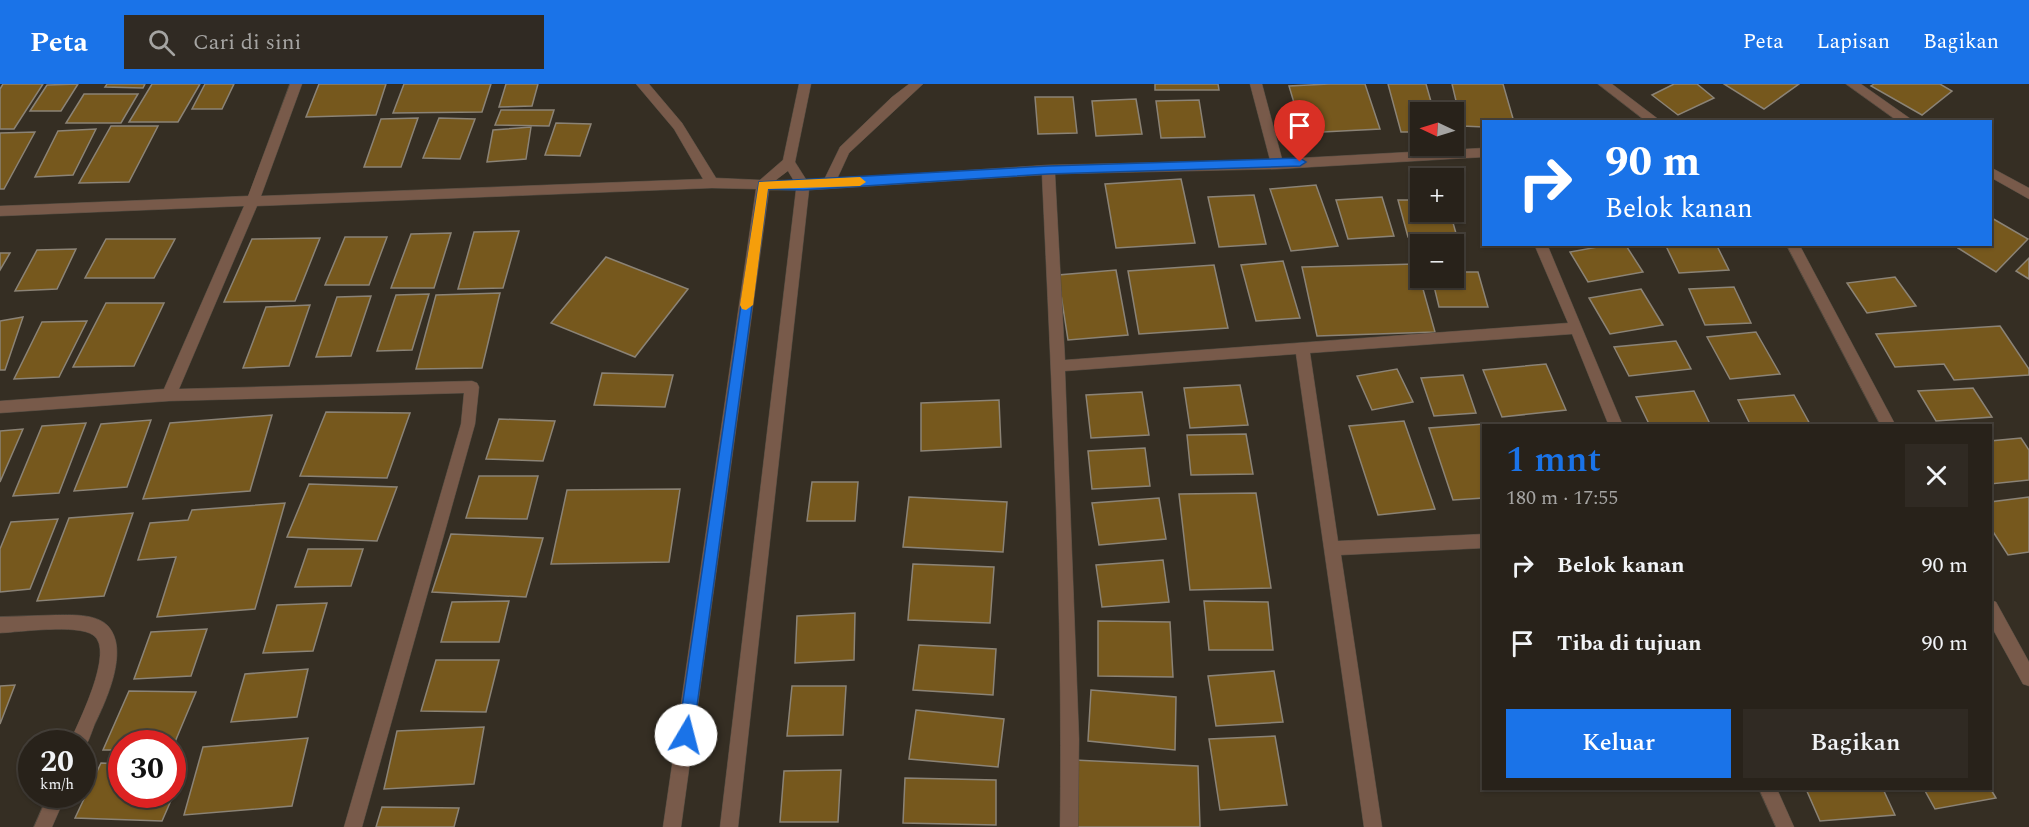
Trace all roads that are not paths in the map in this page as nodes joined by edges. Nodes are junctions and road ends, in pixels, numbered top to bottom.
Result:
1 (296, 84) edge
2 (642, 84) edge
3 (806, 84) edge
4 (917, 84) edge
5 (1256, 84) edge
6 (1604, 84) edge
7 (1852, 84) edge
8 (1653, 120) edge
9 (1906, 120) edge
10 (1482, 152) edge
11 (789, 162) junction
12 (1277, 164) junction
13 (1048, 170) junction
14 (1992, 172) edge
15 (712, 183) junction
16 (828, 184) junction
17 (763, 185) junction
18 (803, 186) junction
19 (2029, 194) edge
20 (253, 201) junction
21 (0, 211) edge
22 (1541, 246) edge
23 (1793, 246) edge
24 (1577, 328) junction
25 (1302, 347) junction
26 (1058, 366) junction
27 (169, 395) junction
28 (0, 407) edge
29 (1615, 424) edge
30 (1888, 424) edge
31 (1482, 541) edge
32 (1330, 548) junction
33 (1992, 611) edge
34 (0, 625) edge
35 (2029, 678) edge
36 (84, 730) edge
37 (1768, 790) edge
38 (52, 808) edge
39 (44, 827) edge
40 (353, 827) edge
41 (672, 827) edge
42 (729, 827) edge
43 (1069, 827) edge
44 (1373, 827) edge
45 (1785, 827) edge

1 - 20 street
2 - 15 street
3 - 11 street
4 - 16 street
5 - 12 street
6 - 8 street
7 - 9 street
10 - 12 street
11 - 17 street
11 - 18 street
12 - 13 street
13 - 16 street
13 - 26 street
14 - 19 street
15 - 17 street
15 - 20 street
16 - 18 street
17 - 18 street
17 - 41 street
18 - 42 street
20 - 21 street
20 - 27 street
22 - 24 street
23 - 30 street
24 - 25 street
24 - 29 street
25 - 26 street
25 - 32 street
26 - 43 street
27 - 28 street
27 - 40 street
31 - 32 street
32 - 44 street
33 - 35 street
34 - 36 street
37 - 45 street
38 - 39 street

